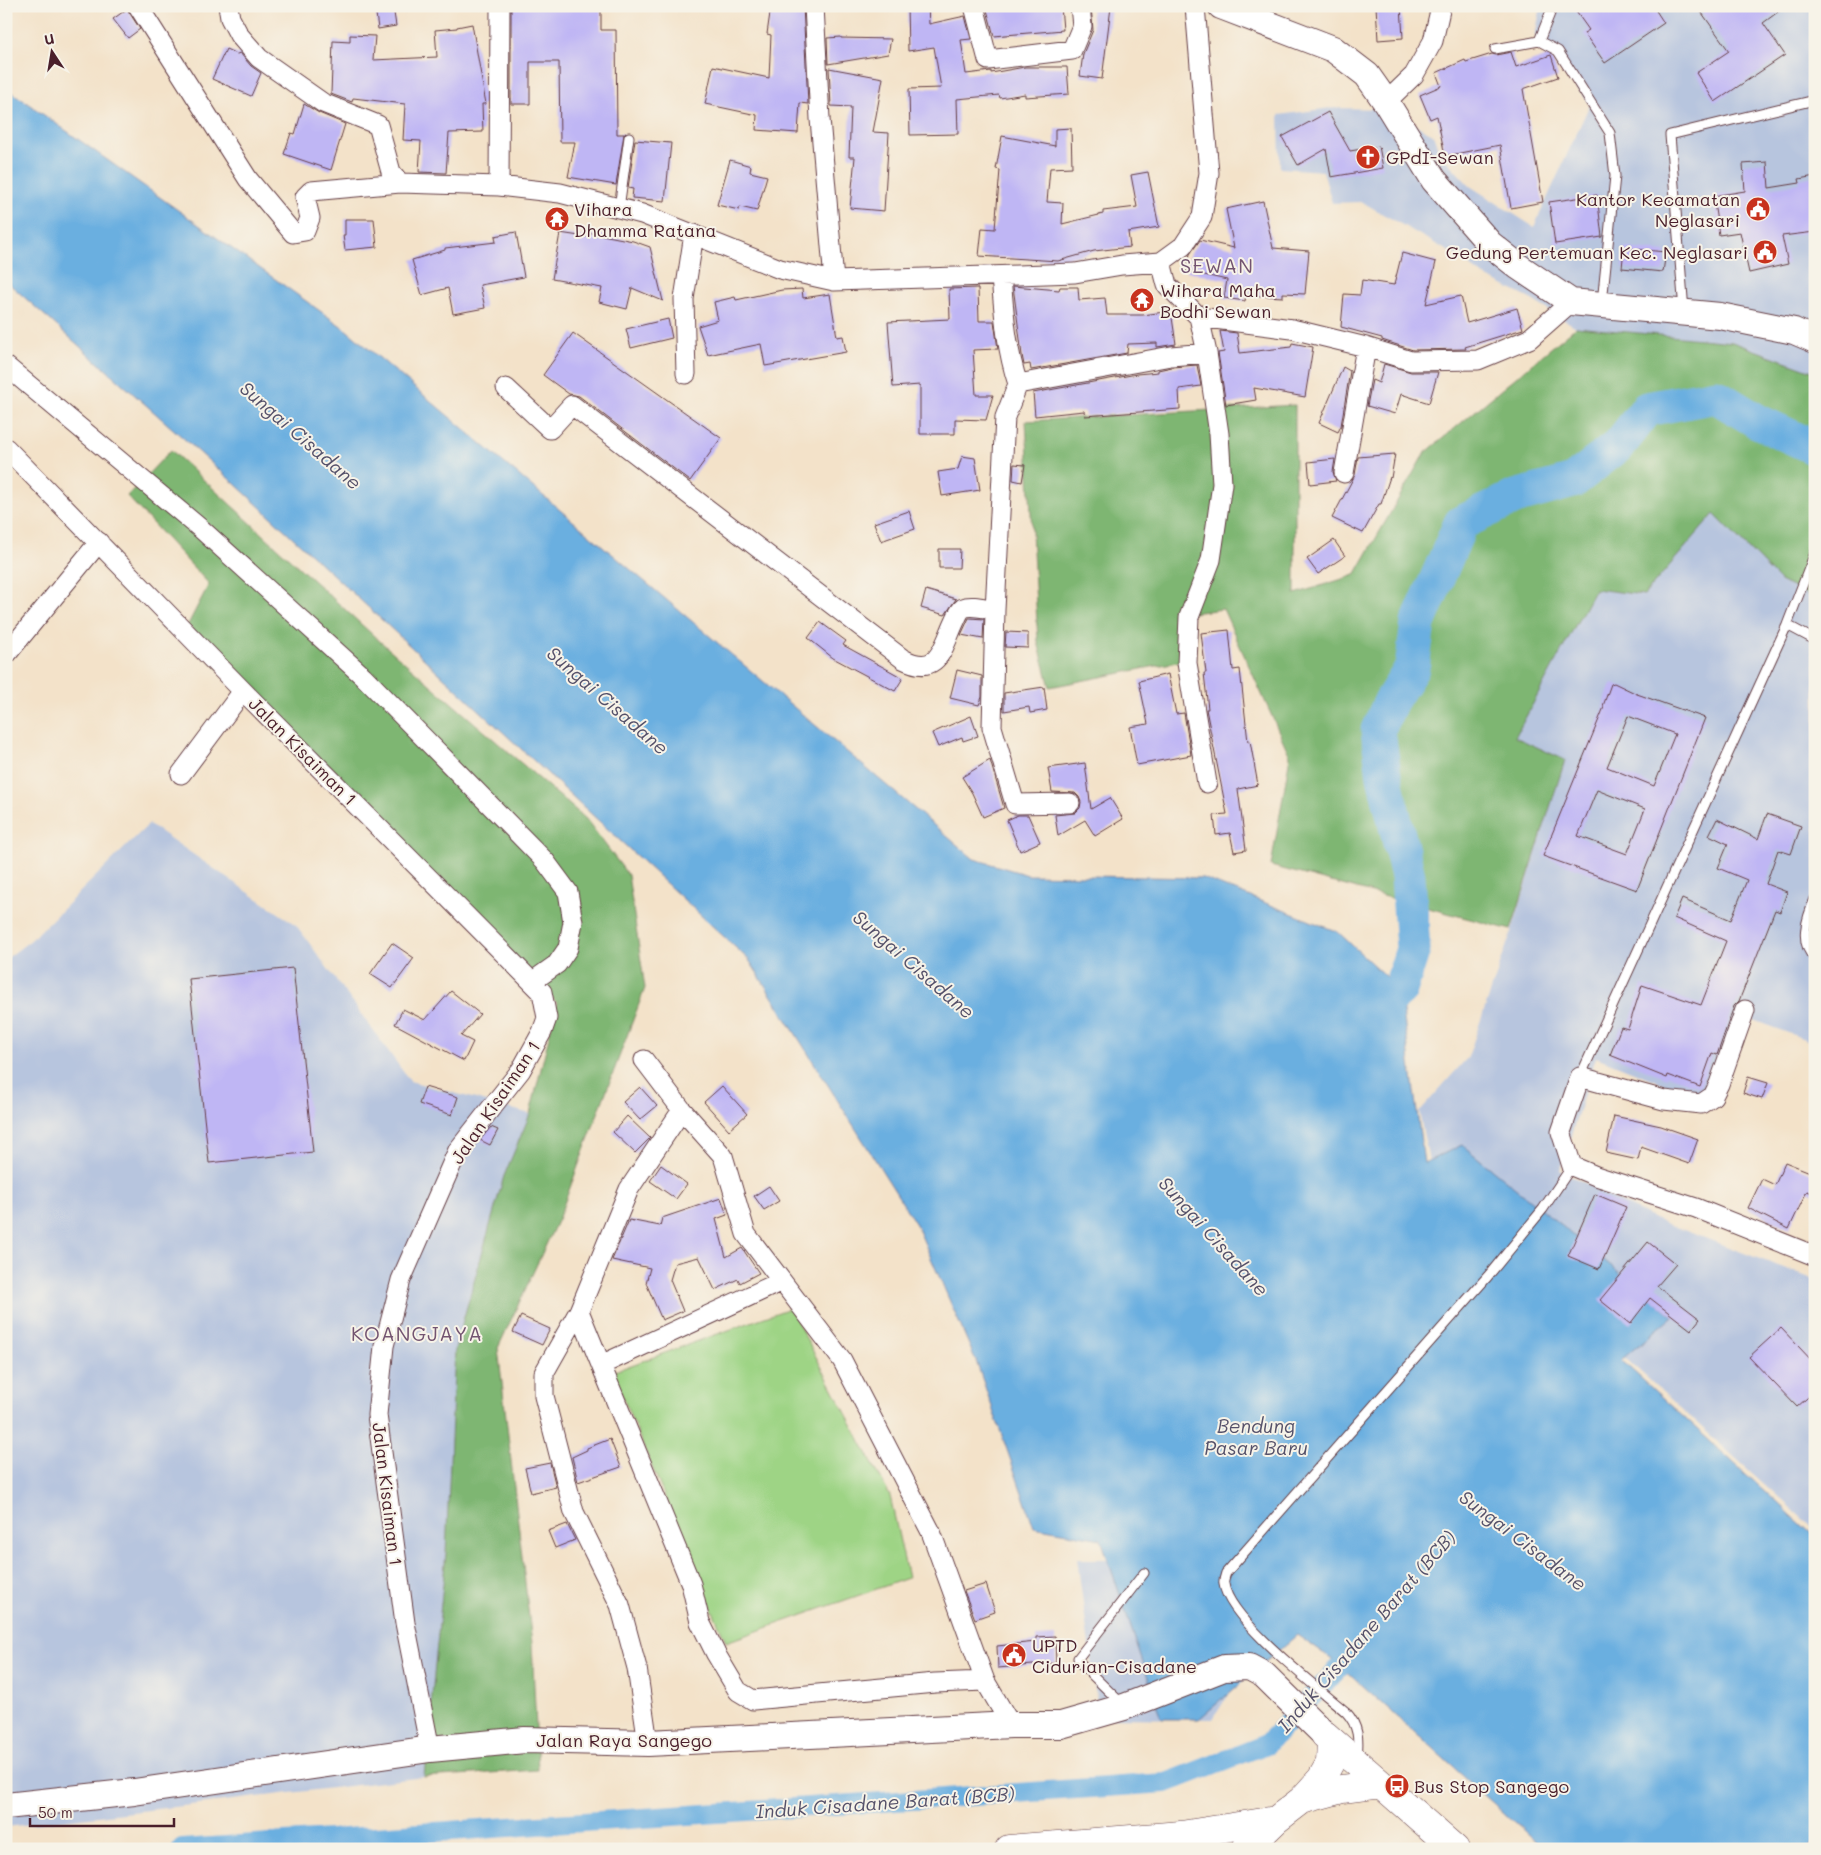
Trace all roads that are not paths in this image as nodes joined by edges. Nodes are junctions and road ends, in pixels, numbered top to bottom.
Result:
1 (138, 6) edge
2 (228, 6) edge
3 (500, 6) edge
4 (814, 6) edge
5 (974, 6) edge
6 (1080, 6) edge
7 (1196, 6) edge
8 (1221, 6) edge
9 (1441, 6) edge
10 (1553, 6) edge
11 (1539, 41) junction
12 (1495, 49) dead end
13 (1815, 100) edge
14 (1386, 102) junction
15 (630, 138) dead end
16 (400, 183) junction
17 (499, 186) junction
18 (619, 208) junction
19 (694, 234) junction
20 (1161, 262) junction
21 (1001, 276) junction
22 (834, 282) junction
23 (1571, 302) junction
24 (1601, 306) junction
25 (1684, 313) junction
26 (1199, 317) junction
27 (1815, 340) edge
28 (1366, 347) junction
29 (1207, 353) junction
30 (6, 366) edge
31 (686, 374) dead end
32 (1018, 384) junction
33 (506, 388) dead end
34 (6, 448) edge
35 (1344, 473) dead end
36 (99, 542) junction
37 (1815, 553) edge
38 (995, 610) junction
39 (1787, 625) junction
40 (1815, 640) edge
41 (6, 655) edge
42 (243, 690) junction
43 (181, 774) dead end
44 (1207, 783) dead end
45 (1070, 803) dead end
46 (1815, 899) edge
47 (1815, 958) edge
48 (533, 981) junction
49 (1745, 1010) dead end
50 (644, 1060) dead end
51 (1580, 1077) junction
52 (682, 1110) junction
53 (1572, 1166) junction
54 (1815, 1256) edge
55 (782, 1281) junction
56 (579, 1311) junction
57 (601, 1365) junction
58 (1144, 1573) dead end
59 (985, 1681) junction
60 (1124, 1706) junction
61 (1011, 1725) junction
62 (648, 1744) junction
63 (1339, 1748) junction
64 (430, 1749) junction
65 (1381, 1784) junction
66 (1302, 1800) junction
67 (6, 1806) edge
68 (1276, 1820) junction
69 (1102, 1846) edge
70 (1453, 1848) edge
71 (1009, 1849) edge
72 (1246, 1849) edge

1 - 16 street
2 - 16 street
3 - 17 street
4 - 22 street
5 - 6 street
7 - 20 street
8 - 14 street
9 - 14 street
10 - 11 lane
11 - 12 lane
11 - 24 lane
13 - 25 lane
14 - 23 street
15 - 18 lane
16 - 17 street
17 - 18 street
18 - 19 street
19 - 22 street
19 - 31 street
20 - 21 street
20 - 26 street
21 - 22 street
21 - 32 street
23 - 24 street
23 - 28 street
24 - 25 street
25 - 27 street
26 - 28 street
26 - 29 street
28 - 35 street
29 - 32 street
29 - 44 street
30 - 48 street
32 - 38 street
33 - 38 street
34 - 36 street, Jalan Kisaiman 1
36 - 41 street
36 - 42 street, Jalan Kisaiman 1
37 - 39 lane
38 - 45 street
39 - 40 lane
39 - 51 lane
42 - 43 street
42 - 48 street, Jalan Kisaiman 1
46 - 47 lane
48 - 64 street, Jalan Kisaiman 1
49 - 51 street
50 - 52 street
51 - 53 street
52 - 55 street
52 - 56 street
53 - 54 street
53 - 63 lane
55 - 57 street
55 - 59 street
56 - 57 street
56 - 62 street
57 - 59 street
58 - 60 lane
59 - 61 street
60 - 61 street, Jalan Raya Sangego
60 - 63 street, Jalan Raya Sangego
61 - 62 street, Jalan Raya Sangego
62 - 64 street, Jalan Raya Sangego
63 - 65 main road
63 - 66 main road
64 - 67 street, Jalan Raya Sangego
65 - 66 main road
65 - 70 main road
66 - 68 main road
68 - 69 main road
68 - 72 main road
69 - 71 main road

